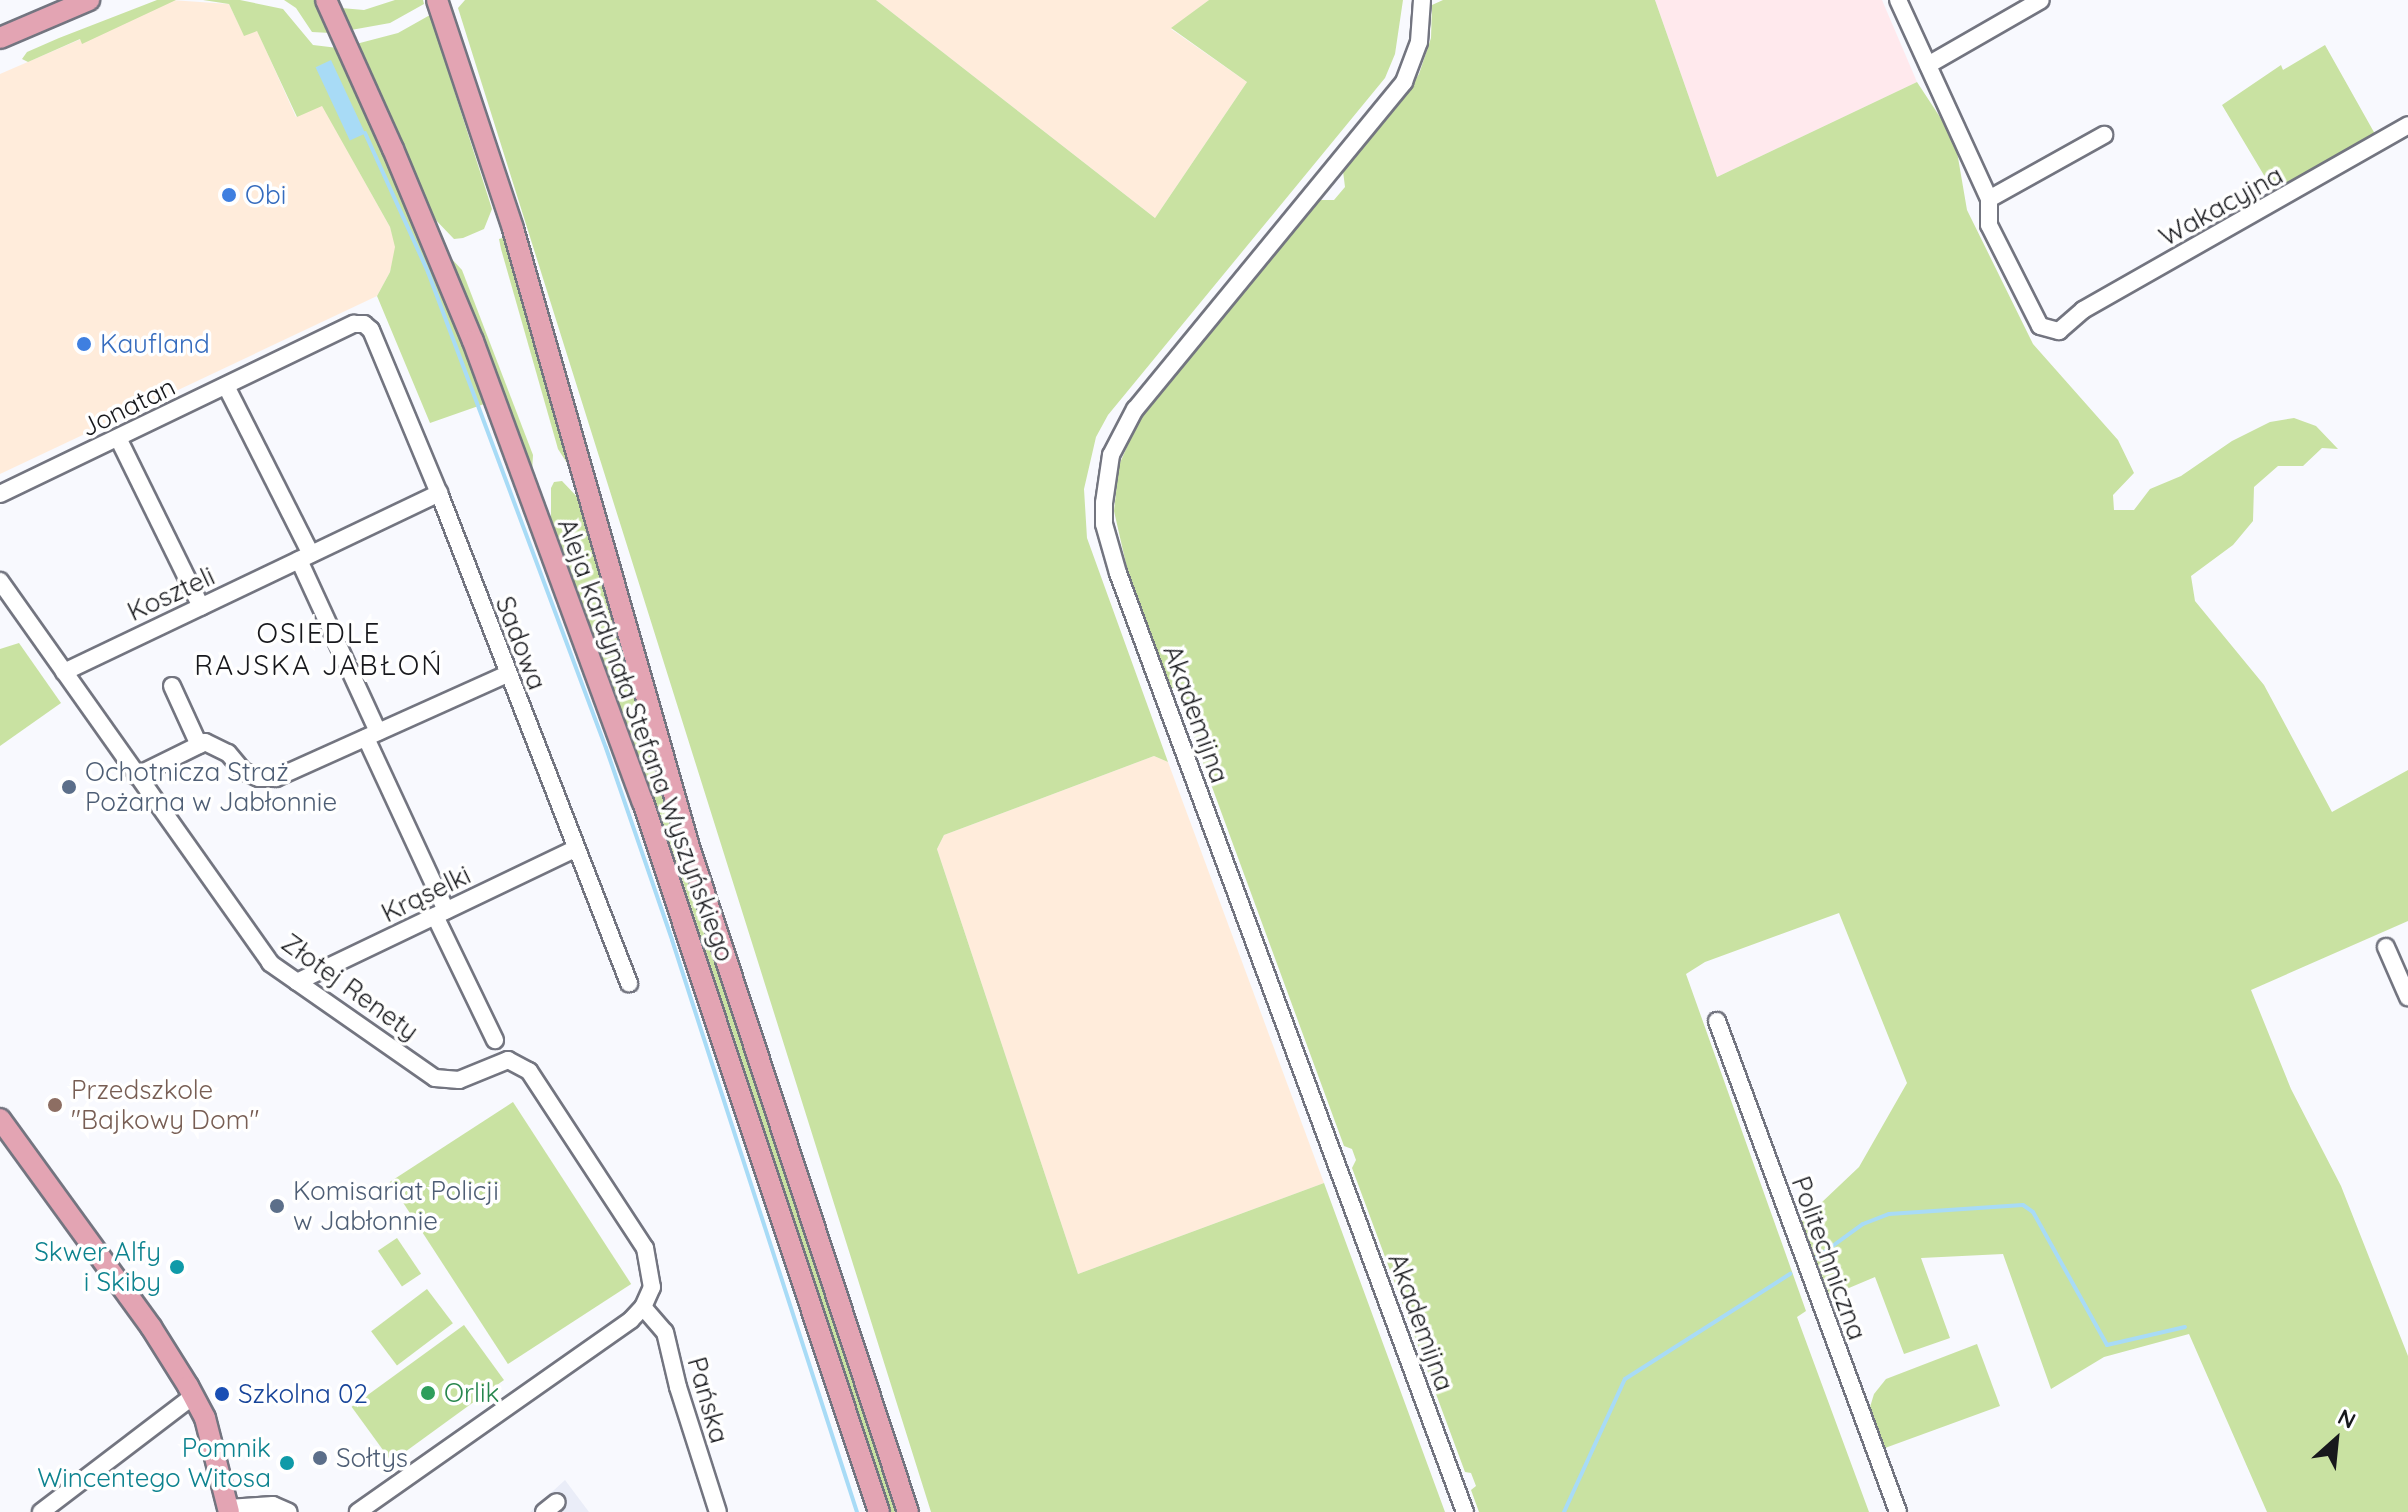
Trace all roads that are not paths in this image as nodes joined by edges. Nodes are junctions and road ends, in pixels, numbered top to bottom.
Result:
1 (326, 0) edge
2 (437, 0) edge
3 (1422, 0) edge
4 (1898, 0) edge
5 (2041, 0) edge
6 (81, 1) edge
7 (0, 38) edge
8 (1928, 65) junction
9 (2408, 125) edge
10 (2104, 135) dead end
11 (1989, 199) junction
12 (364, 324) joint
13 (226, 386) junction
14 (118, 438) junction
15 (439, 493) junction
16 (0, 494) edge
17 (305, 557) junction
18 (0, 581) edge
19 (201, 607) junction
20 (64, 672) junction
21 (507, 674) junction
22 (172, 686) dead end
23 (372, 735) junction
24 (199, 745) junction
25 (136, 776) junction
26 (575, 849) junction
27 (440, 913) junction
28 (2386, 947) dead end
29 (297, 982) junction
30 (629, 983) dead end
31 (2408, 997) edge
32 (1717, 1021) dead end
33 (495, 1040) dead end
34 (0, 1119) edge
35 (643, 1307) junction
36 (193, 1396) junction
37 (228, 1510) edge
38 (41, 1512) edge
39 (289, 1512) edge
40 (358, 1512) edge
41 (718, 1512) edge
42 (879, 1512) edge
43 (908, 1512) edge
44 (1465, 1512) edge
45 (1898, 1512) edge

1 - 42 main road, Aleja kardynała Stefana Wyszyńskiego
2 - 43 main road, Aleja kardynała Stefana Wyszyńskiego
3 - 44 street, Akademijna
4 - 8 street
5 - 8 street
6 - 7 main road
8 - 11 street
9 - 11 street, Wakacyjna
10 - 11 street
12 - 13 street, Jonatan
12 - 15 street, Sadowa
13 - 14 street, Jonatan
13 - 17 street
14 - 16 street, Jonatan
14 - 19 street
15 - 17 street, Koszteli
15 - 21 street, Sadowa
17 - 19 street, Koszteli
17 - 23 street
18 - 20 street, Złotej Renety
19 - 20 street, Koszteli
20 - 25 street, Złotej Renety
21 - 23 street
21 - 26 street, Sadowa
22 - 24 street
23 - 24 street
23 - 27 street
24 - 25 street
25 - 29 street, Złotej Renety
26 - 27 street, Krąselki
26 - 30 street, Sadowa
27 - 29 street, Krąselki
27 - 33 street
28 - 31 street
29 - 35 street, Złotej Renety
32 - 45 street, Politechniczna
34 - 36 main road
35 - 40 street
35 - 41 street, Pańska
36 - 37 main road
36 - 38 street
37 - 39 street

